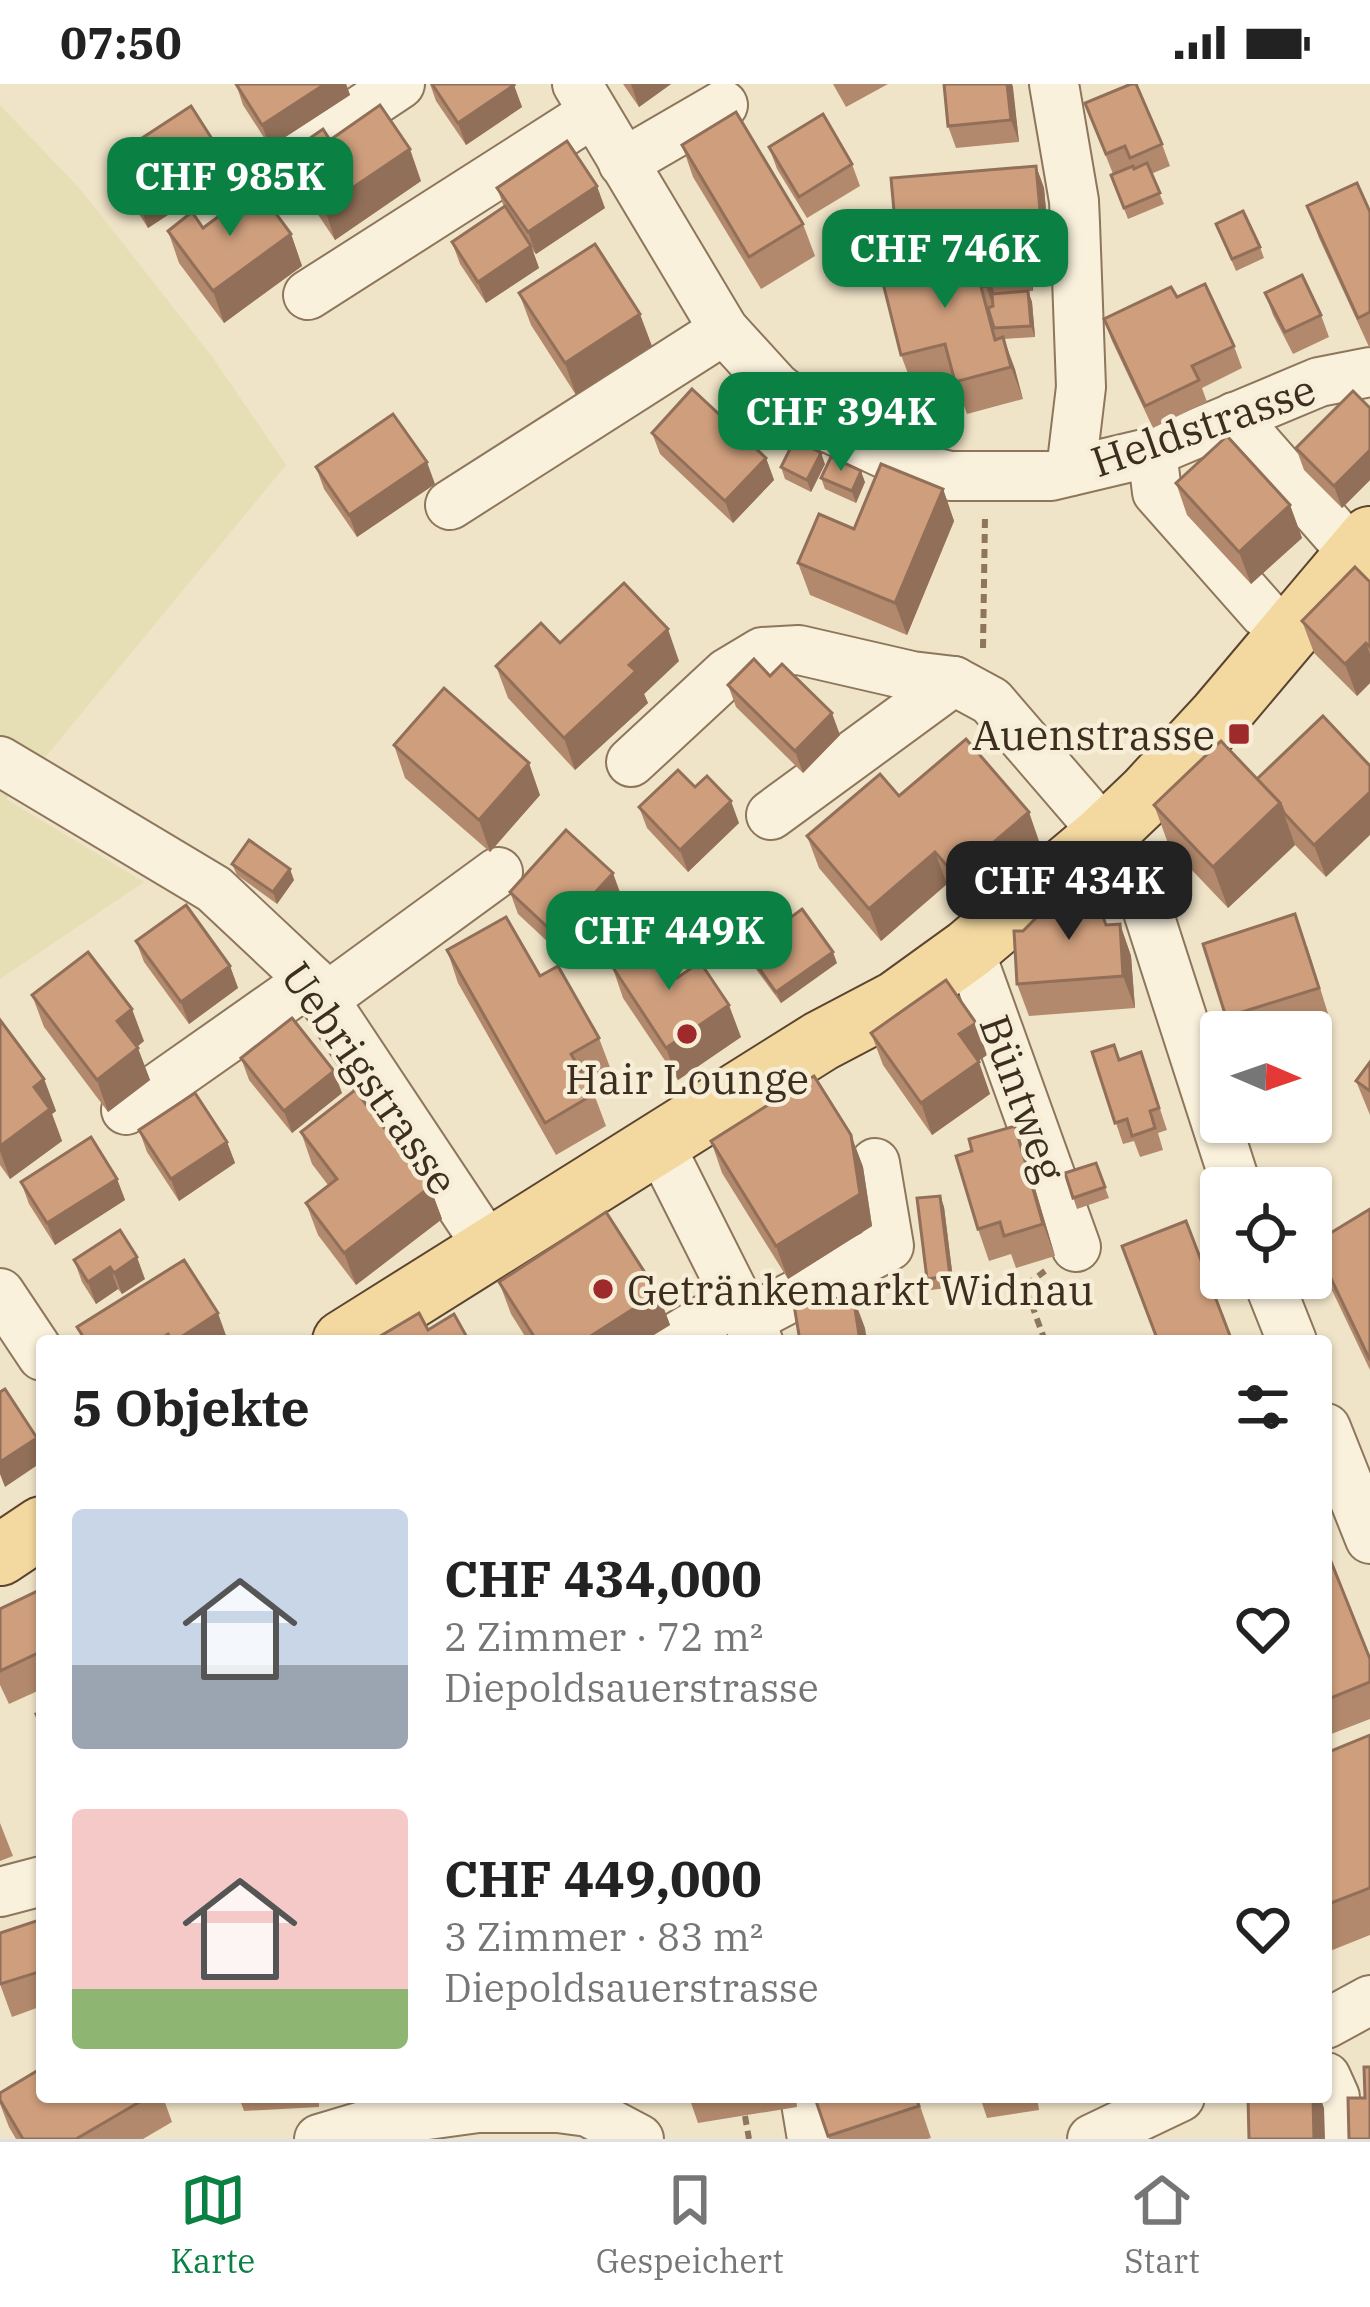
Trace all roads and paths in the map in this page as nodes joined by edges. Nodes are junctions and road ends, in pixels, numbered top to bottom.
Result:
1 (400, 84) edge
2 (1054, 84) edge
3 (585, 98) edge
4 (722, 105) dead end
5 (623, 163) junction
6 (247, 186) dead end
7 (308, 295) dead end
8 (724, 329) junction
9 (1370, 372) edge
10 (1234, 417) junction
11 (1152, 452) junction
12 (1071, 471) junction
13 (986, 477) junction
14 (450, 506) dead end
15 (1362, 546) edge
16 (1287, 633) junction
17 (954, 681) junction
18 (0, 760) edge
19 (631, 762) dead end
20 (771, 815) dead end
21 (1102, 836) junction
22 (498, 872) dead end
23 (969, 949) junction
24 (318, 990) junction
25 (125, 1111) dead end
26 (658, 1142) junction
27 (875, 1163) dead end
28 (1230, 1167) edge
29 (1076, 1247) joint
30 (489, 1248) junction
31 (0, 1293) edge
32 (1275, 1299) edge
33 (748, 1320) edge
34 (353, 1335) edge
35 (692, 1335) edge
36 (1043, 1335) edge
37 (1290, 1335) edge
38 (36, 1347) edge
39 (1332, 1443) edge
40 (36, 1531) edge
41 (1370, 1538) edge
42 (0, 1555) edge
43 (36, 1883) edge
44 (0, 1892) edge
45 (1370, 2000) edge
46 (1332, 2021) edge
47 (1332, 2090) edge
48 (807, 2103) edge
49 (1167, 2103) edge
50 (745, 2116) dead end
51 (626, 2120) edge
52 (319, 2139) edge
53 (748, 2139) edge
54 (812, 2139) edge
55 (1092, 2139) edge
56 (1334, 2139) edge

1 - 6 street
2 - 12 street
3 - 5 street, Heldstrasse
3 - 7 street
4 - 5 street
5 - 8 street, Heldstrasse
8 - 13 street, Heldstrasse
8 - 14 street
9 - 10 street, Heldstrasse
10 - 11 street, Heldstrasse
10 - 15 street
11 - 12 street, Heldstrasse
11 - 16 street
12 - 13 street, Heldstrasse
13 - 17 path
15 - 16 main road
16 - 21 main road
17 - 19 street
17 - 20 street
17 - 21 street
18 - 24 street, Uebrigstrasse
21 - 23 main road
21 - 28 street
22 - 24 street
23 - 26 main road
23 - 29 street, Büntweg
24 - 25 street
24 - 30 street, Uebrigstrasse
26 - 30 main road
26 - 33 street
27 - 33 street
29 - 36 path
30 - 34 main road
31 - 38 street
32 - 37 street
33 - 35 street
39 - 41 street
40 - 42 main road
43 - 44 street
45 - 46 street
47 - 56 street
48 - 54 street
49 - 55 street
50 - 53 path
51 - 52 street

